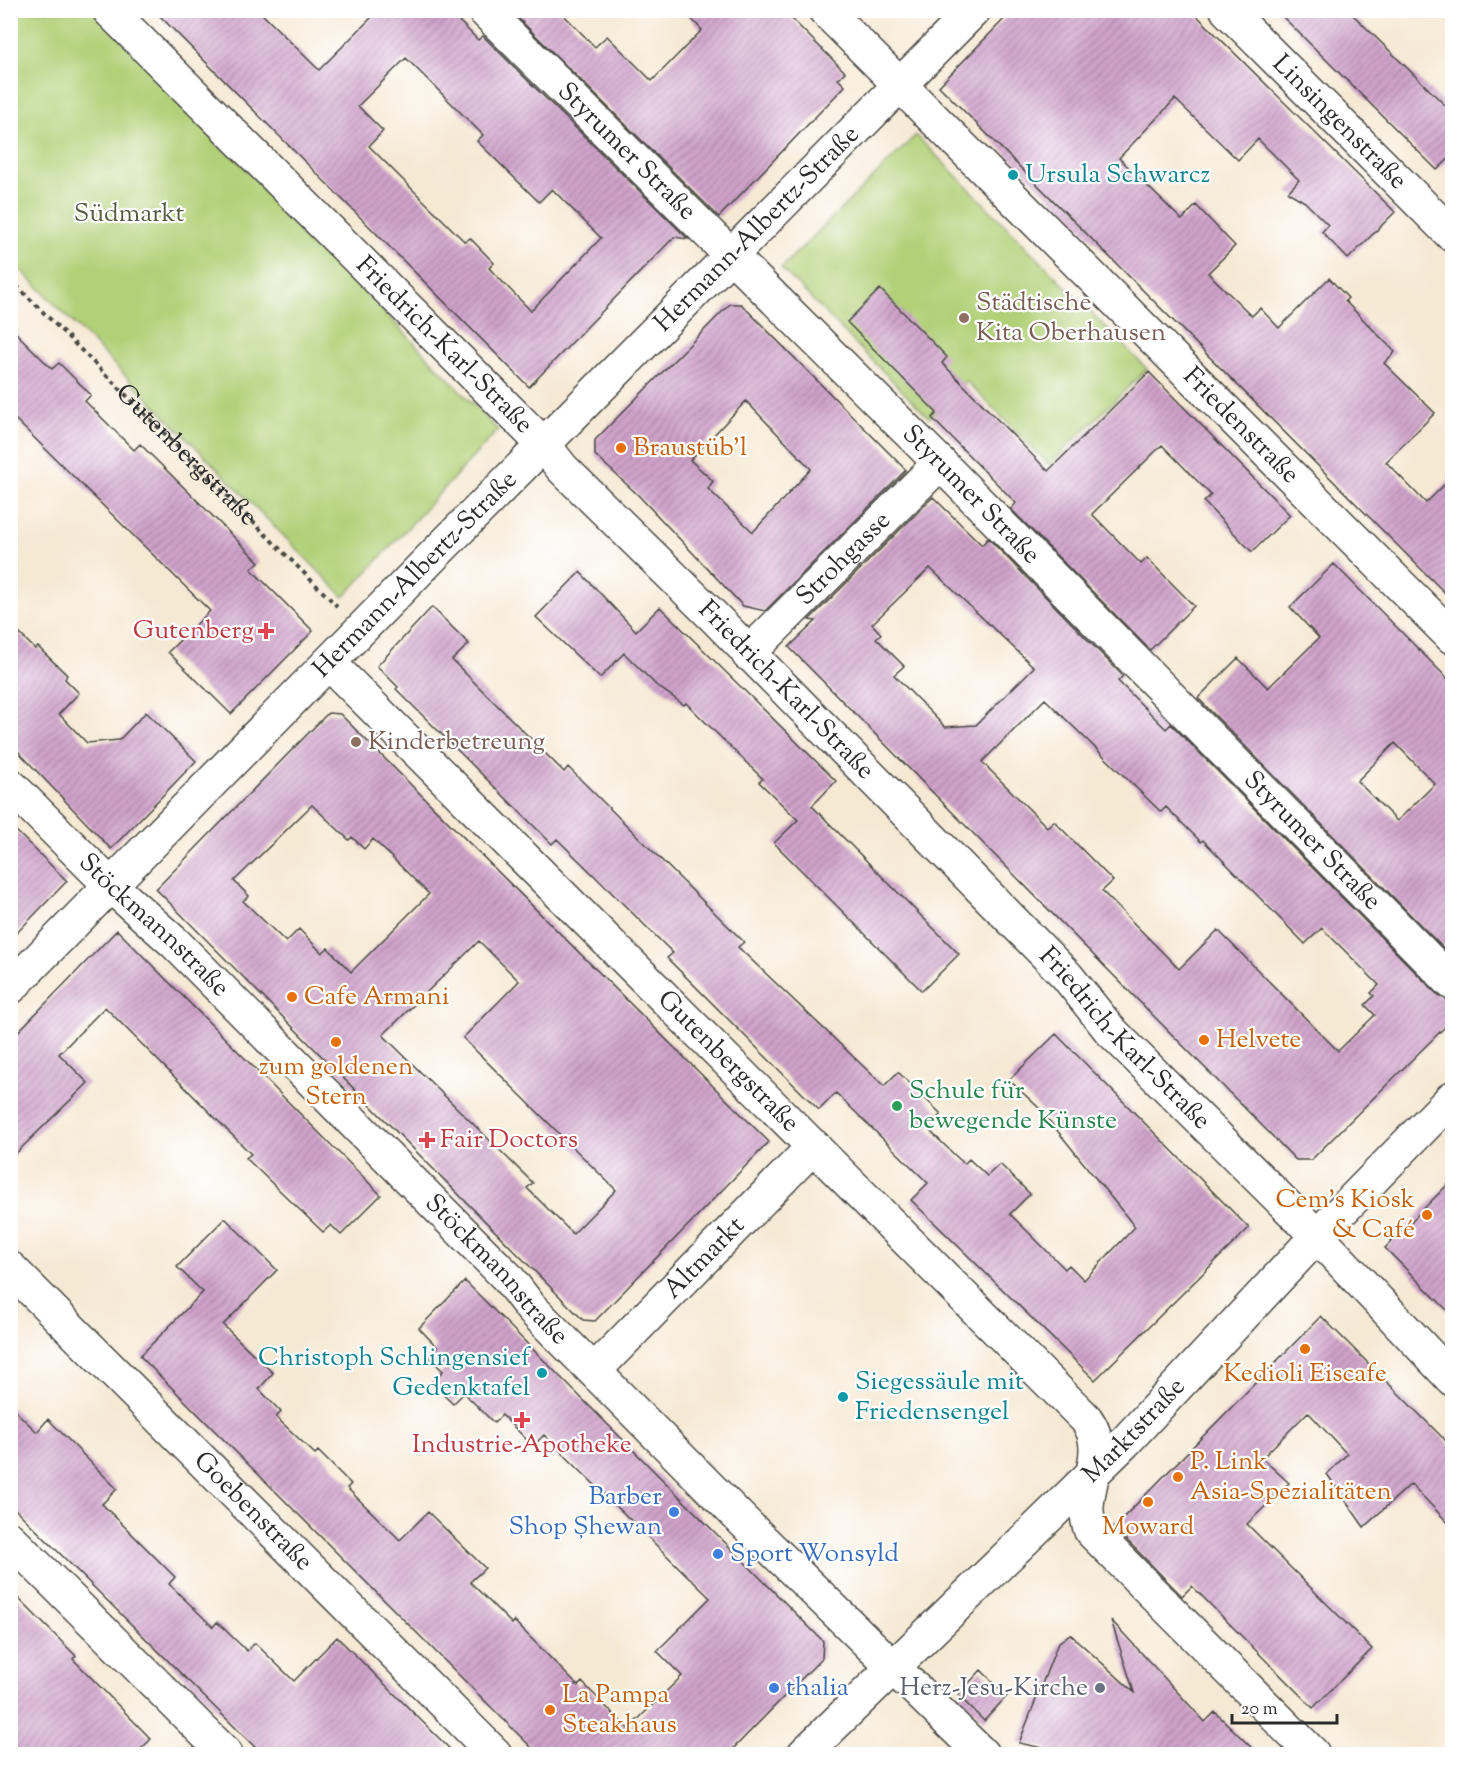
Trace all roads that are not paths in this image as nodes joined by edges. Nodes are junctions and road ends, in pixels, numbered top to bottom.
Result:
1 (109, 10) edge
2 (484, 10) edge
3 (825, 10) edge
4 (974, 10) edge
5 (1227, 10) edge
6 (900, 86) junction
7 (1452, 235) edge
8 (731, 256) junction
9 (543, 445) junction
10 (940, 463) junction
11 (1452, 637) edge
12 (748, 654) junction
13 (329, 663) junction
14 (10, 785) edge
15 (111, 886) junction
16 (1452, 983) edge
17 (10, 988) edge
18 (1452, 1098) edge
19 (814, 1146) junction
20 (1317, 1236) junction
21 (10, 1268) edge
22 (594, 1371) junction
23 (1452, 1379) edge
24 (1093, 1473) junction
25 (10, 1539) edge
26 (894, 1667) junction
27 (226, 1755) edge
28 (495, 1755) edge
29 (804, 1755) edge
30 (982, 1755) edge
31 (1313, 1755) edge

1 - 9 street, Friedrich-Karl-Straße
2 - 8 street, Styrumer Straße
3 - 6 street, Friedenstraße
4 - 6 street, Hermann-Albertz-Straße
5 - 7 street, Linsingenstraße
6 - 8 street, Hermann-Albertz-Straße
6 - 11 street, Friedenstraße
8 - 9 street, Hermann-Albertz-Straße
8 - 10 street, Styrumer Straße
9 - 12 street, Friedrich-Karl-Straße
9 - 13 street, Hermann-Albertz-Straße
10 - 12 street, Strohgasse
10 - 16 street, Styrumer Straße
12 - 20 street, Friedrich-Karl-Straße
13 - 15 street, Hermann-Albertz-Straße
13 - 19 street, Gutenbergstraße
14 - 15 street, Stöckmannstraße
15 - 17 street, Hermann-Albertz-Straße
15 - 22 street, Stöckmannstraße
18 - 20 street, Marktstraße
19 - 22 street, Altmarkt
19 - 24 street, Gutenbergstraße
20 - 23 street, Friedrich-Karl-Straße
20 - 24 street, Marktstraße
21 - 28 street, Goebenstraße
22 - 26 street, Stöckmannstraße
24 - 26 street, Marktstraße
24 - 31 street, Gutenbergstraße
25 - 27 street
26 - 29 street, Marktstraße
26 - 30 street, Stöckmannstraße

